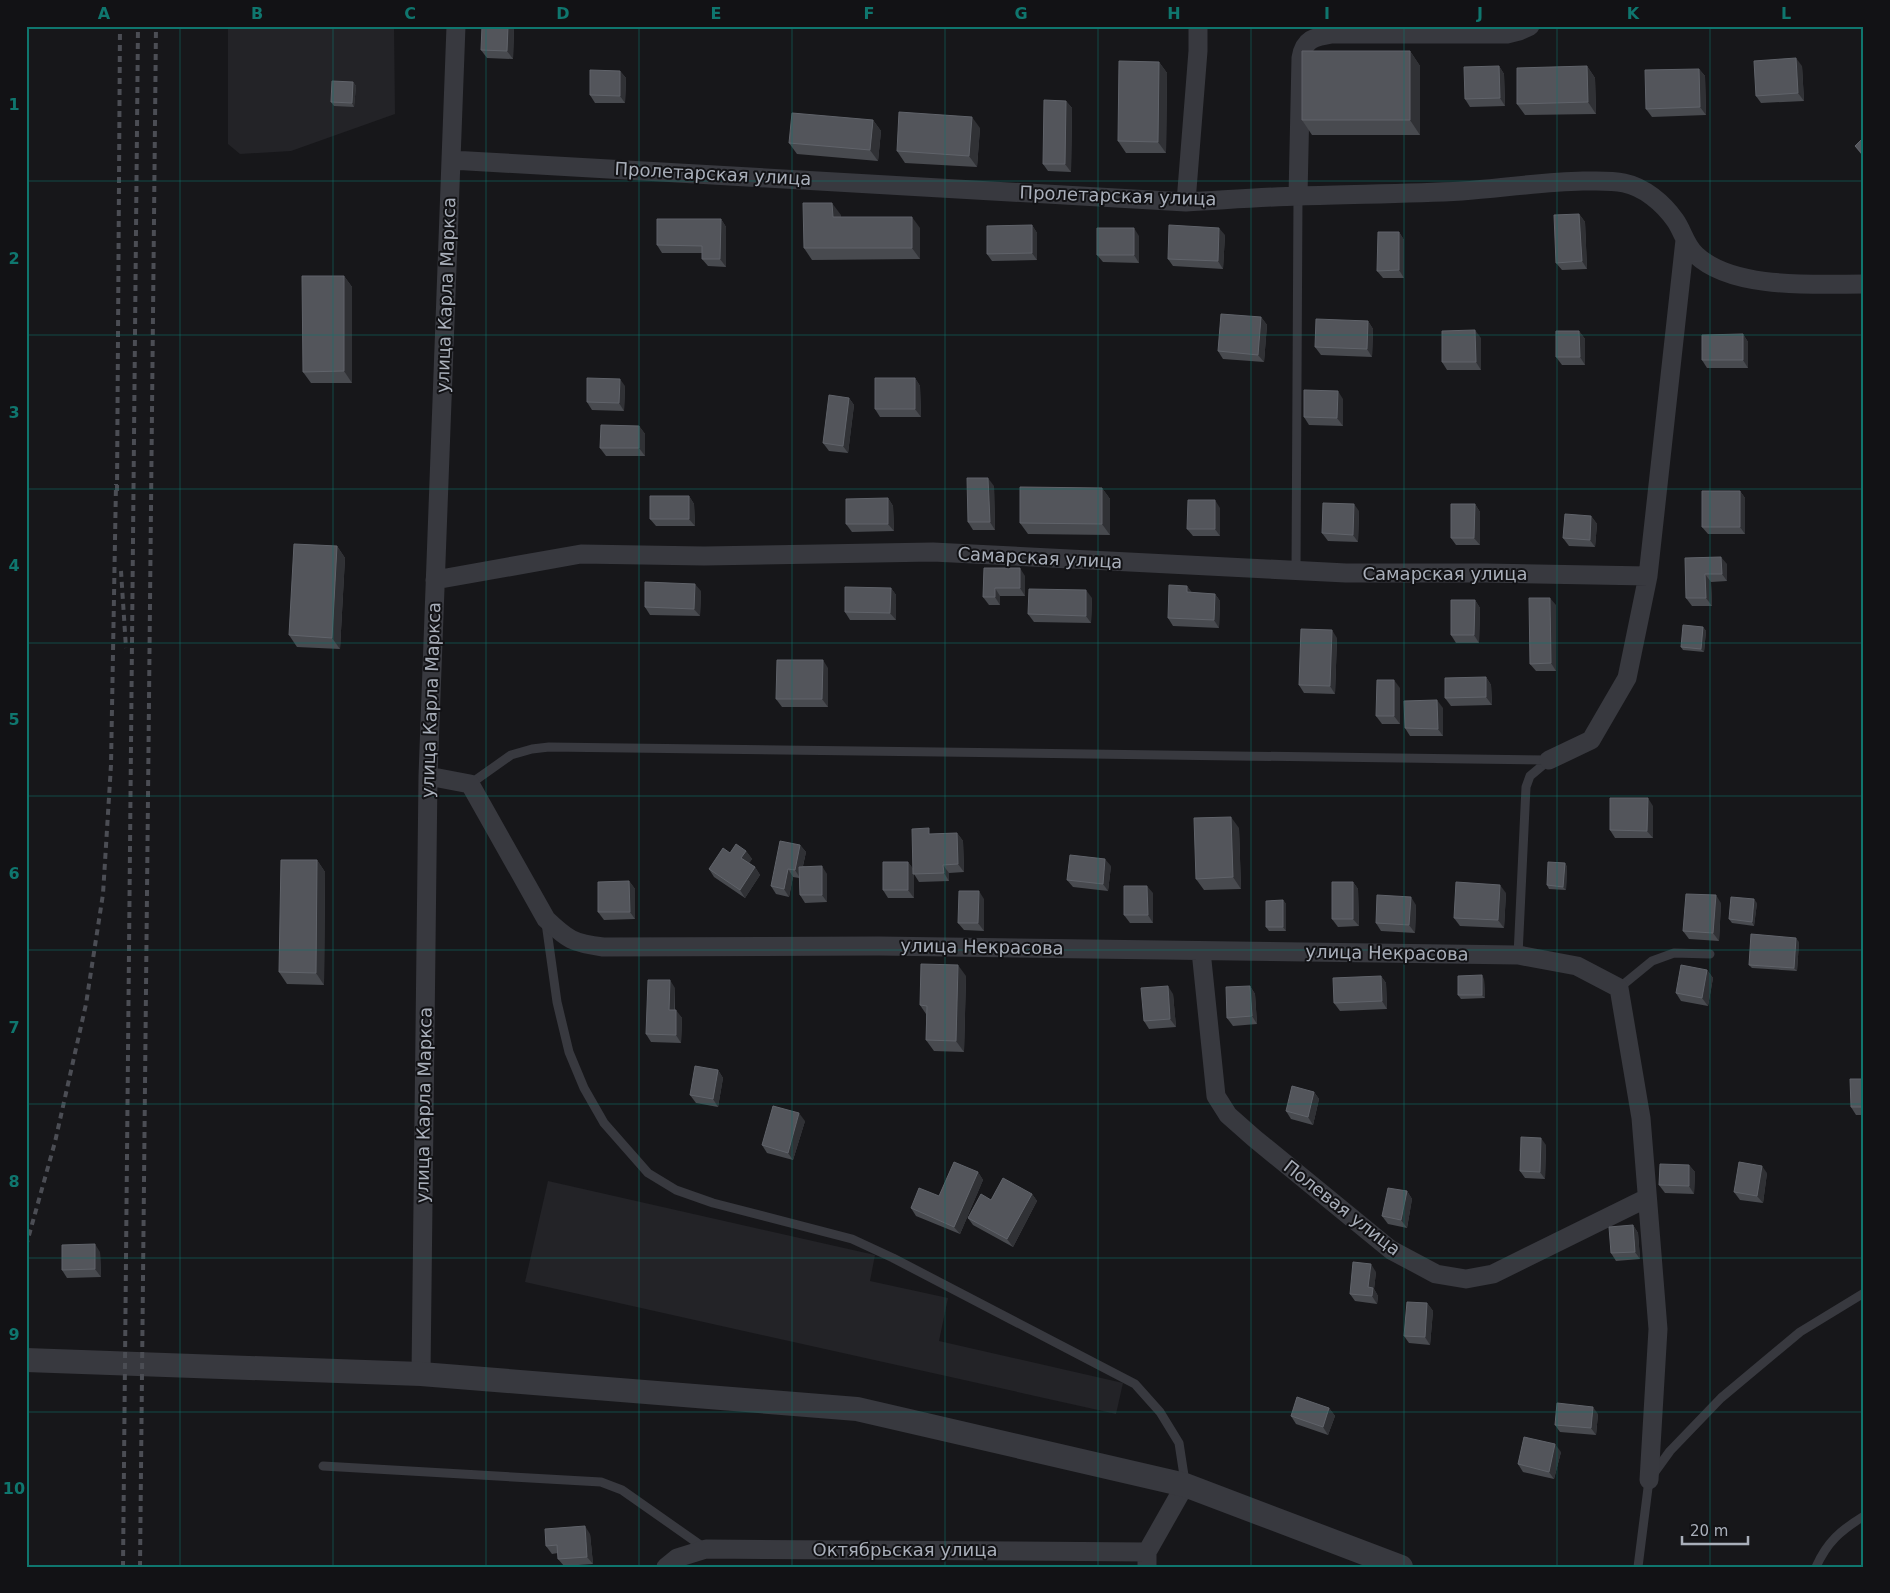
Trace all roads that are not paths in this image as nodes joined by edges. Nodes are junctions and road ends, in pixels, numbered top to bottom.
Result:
1 (456, 26) edge
2 (1198, 26) edge
3 (1530, 26) edge
4 (451, 160) junction
5 (1298, 196) junction
6 (1186, 202) junction
7 (1684, 240) junction
8 (1864, 284) edge
9 (1296, 571) junction
10 (1648, 576) junction
11 (435, 580) junction
12 (1548, 760) junction
13 (428, 776) junction
14 (470, 784) junction
15 (546, 919) junction
16 (1201, 950) junction
17 (1710, 954) dead end
18 (1518, 955) junction
19 (1619, 988) junction
20 (1648, 1198) junction
21 (1864, 1293) edge
22 (26, 1360) edge
23 (421, 1374) junction
24 (323, 1466) dead end
25 (1649, 1480) junction
26 (1185, 1485) junction
27 (1864, 1516) edge
28 (706, 1549) junction
29 (1147, 1559) edge
30 (666, 1567) edge
31 (1401, 1567) edge
32 (1638, 1567) edge
33 (1816, 1567) edge

1 - 4 street, улица Карла Маркса
2 - 6 street
3 - 5 street
4 - 6 street, Пролетарская улица
4 - 11 street, улица Карла Маркса
5 - 6 street, Пролетарская улица
5 - 7 street, Пролетарская улица
5 - 9 lane
7 - 8 street, Пролетарская улица
7 - 10 street
9 - 10 street, Самарская улица
9 - 11 street, Самарская улица
10 - 12 street
11 - 13 street, улица Карла Маркса
12 - 14 lane
12 - 18 lane
13 - 14 street
13 - 23 street, улица Карла Маркса
14 - 15 street, улица Некрасова
15 - 16 street, улица Некрасова
15 - 26 lane
16 - 18 street, улица Некрасова
16 - 20 street, Полевая улица
17 - 19 lane
18 - 19 street, улица Некрасова
19 - 20 street
20 - 25 street
21 - 25 lane
22 - 23 street
23 - 26 street
24 - 28 lane
25 - 32 lane
26 - 29 street
26 - 31 street
27 - 33 lane
28 - 29 street, Октябрьская улица
28 - 30 street, Октябрьская улица

